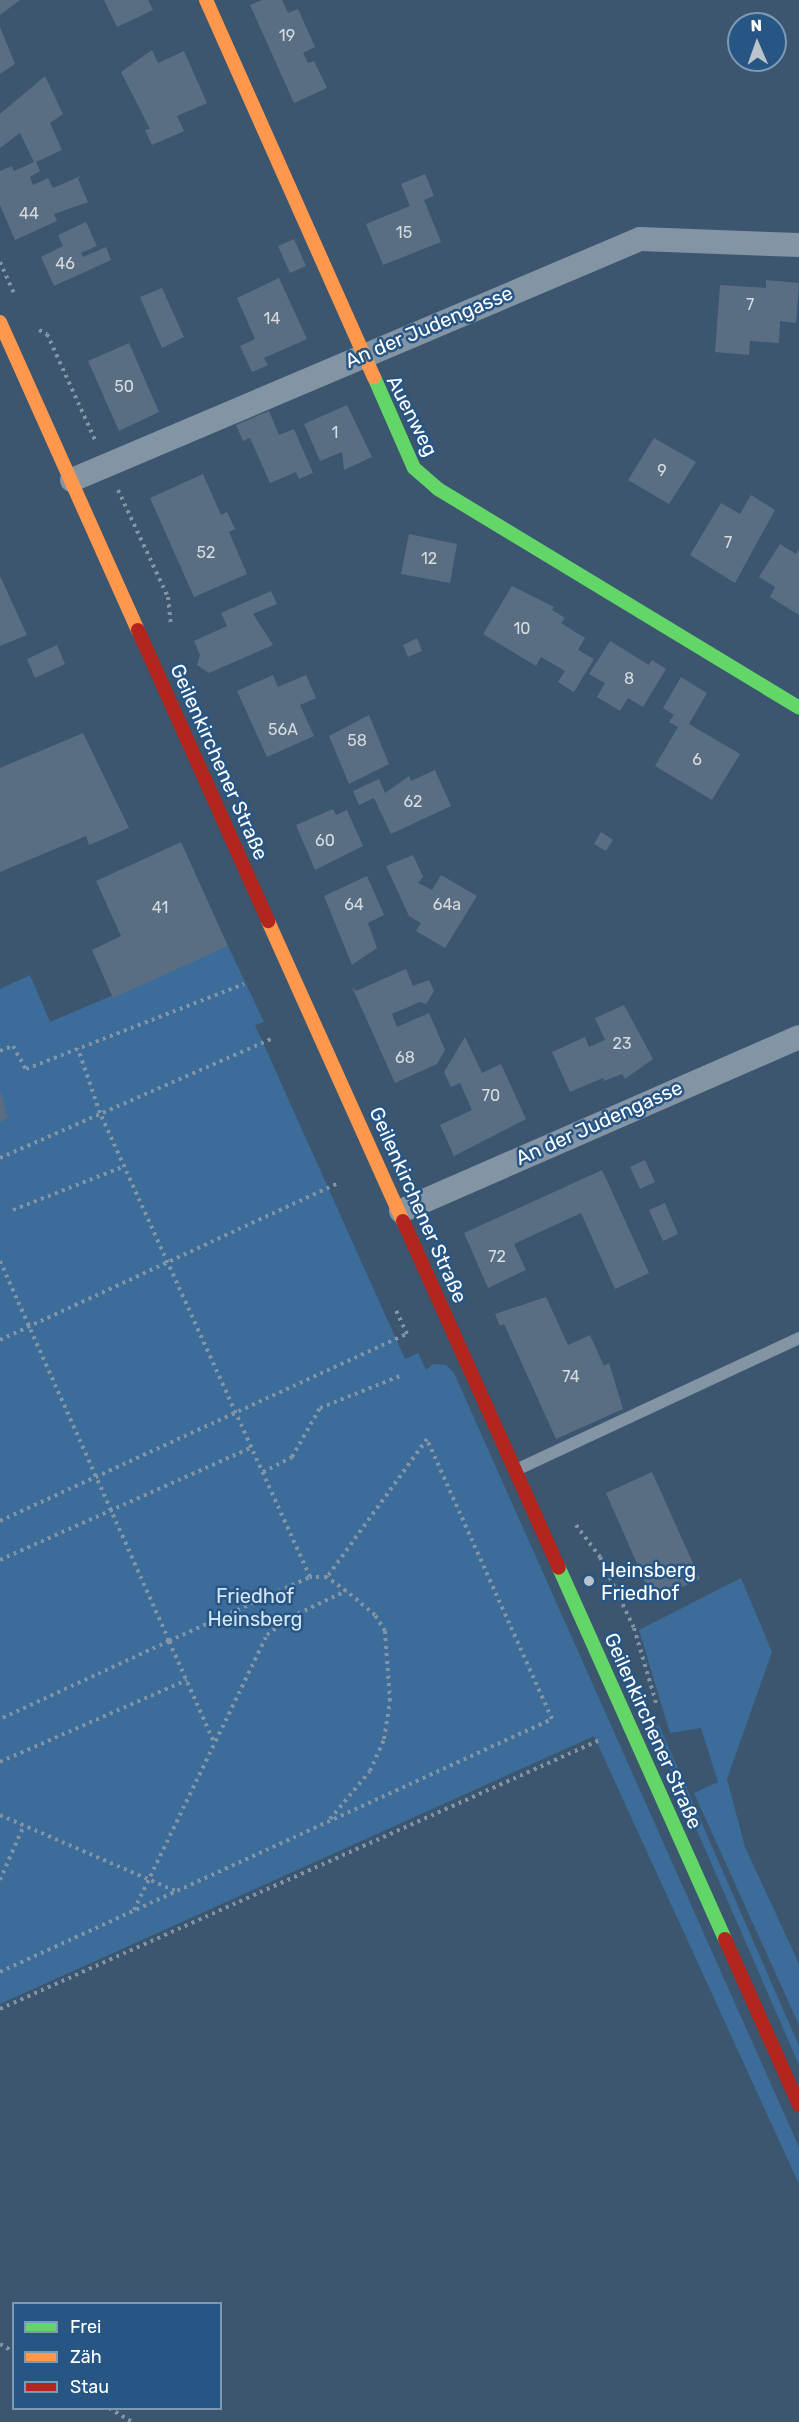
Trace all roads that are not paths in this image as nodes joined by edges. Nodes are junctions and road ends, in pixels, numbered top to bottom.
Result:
1 (206, 0) edge
2 (799, 245) edge
3 (0, 322) edge
4 (361, 355) junction
5 (72, 480) junction
6 (799, 708) edge
7 (799, 1037) edge
8 (400, 1211) junction
9 (799, 1338) edge
10 (516, 1470) junction
11 (799, 2105) edge

1 - 4 street, Auenweg
2 - 4 street, An der Judengasse
3 - 5 street, Geilenkirchener Straße
4 - 5 street, An der Judengasse
4 - 6 street, Auenweg
5 - 8 street, Geilenkirchener Straße
7 - 8 street, An der Judengasse
8 - 10 street, Geilenkirchener Straße
9 - 10 lane
10 - 11 street, Geilenkirchener Straße

